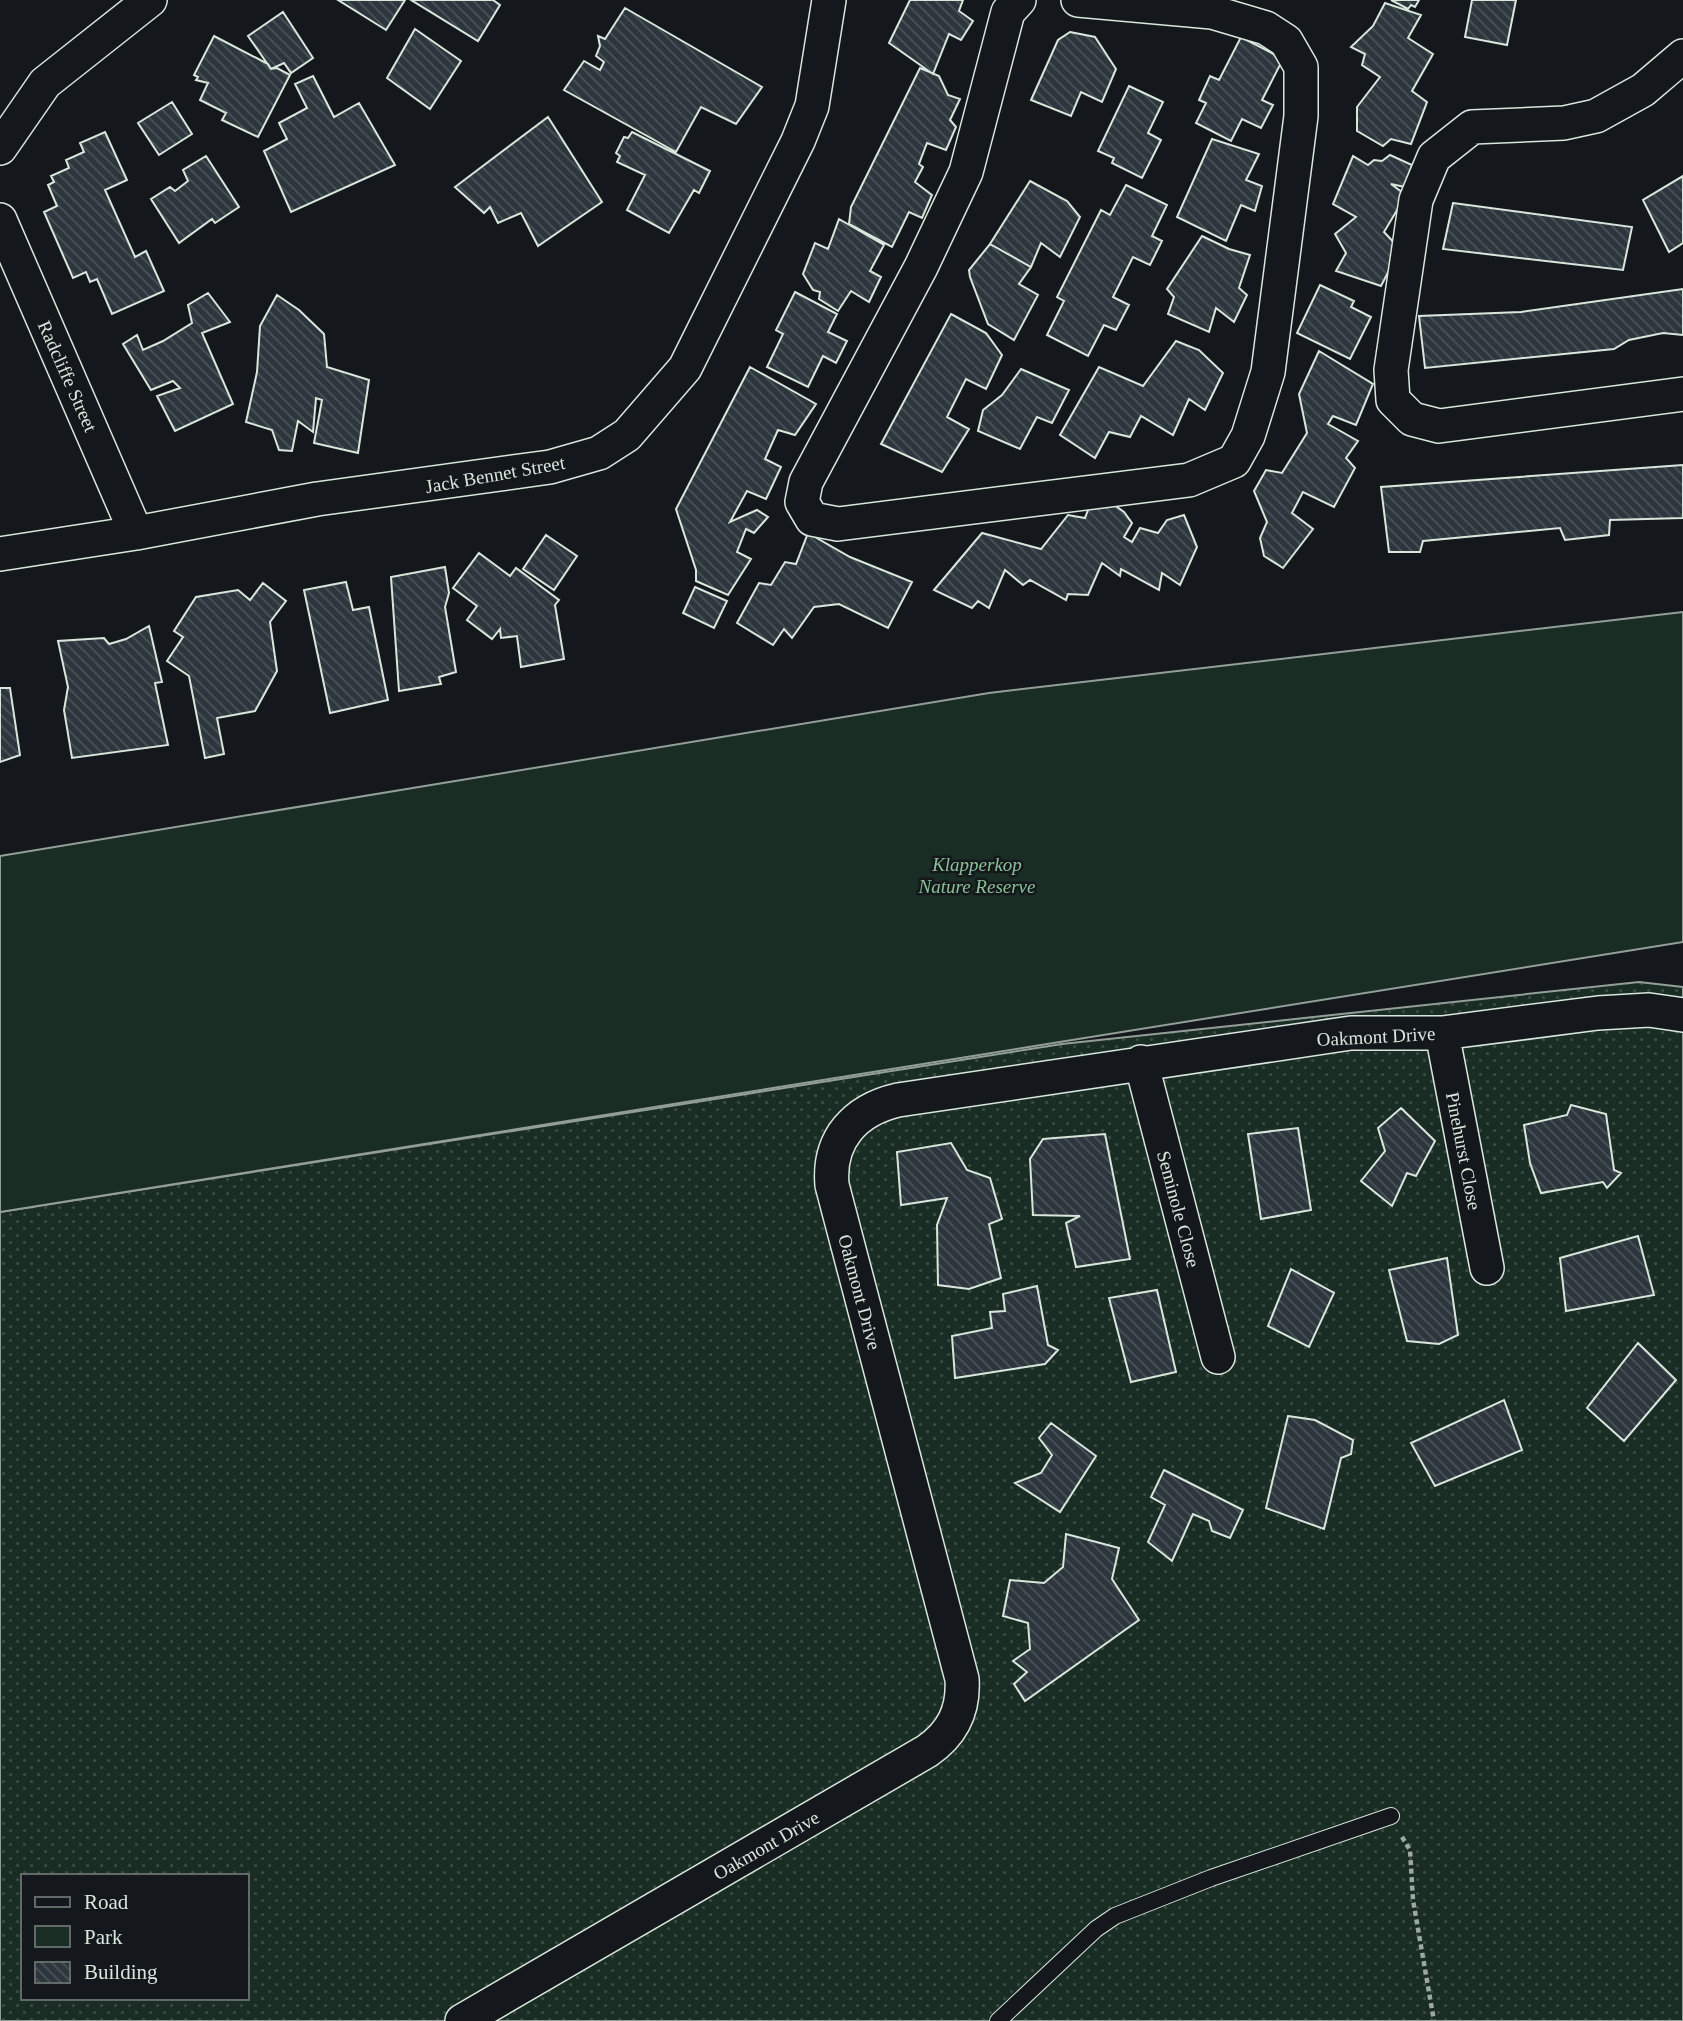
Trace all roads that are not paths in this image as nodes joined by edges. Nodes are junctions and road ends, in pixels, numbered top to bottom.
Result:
1 (150, 0) edge
2 (829, 0) edge
3 (1019, 0) edge
4 (1079, 0) edge
5 (1173, 5) edge
6 (1683, 56) edge
7 (0, 148) edge
8 (0, 219) edge
9 (1683, 394) edge
10 (136, 533) junction
11 (0, 554) edge
12 (1683, 1015) edge
13 (1442, 1033) junction
14 (1141, 1062) junction
15 (1486, 1268) dead end
16 (1218, 1357) dead end
17 (1391, 1816) road end
18 (462, 2021) edge
19 (998, 2021) edge

1 - 7 street
2 - 10 street, Jack Bennet Street
3 - 5 street
4 - 5 street
6 - 9 street
8 - 10 street, Radcliffe Street
10 - 11 street, Jack Bennet Street
12 - 13 street, Oakmont Drive
13 - 14 street, Oakmont Drive
13 - 15 street, Pinehurst Close
14 - 16 street, Seminole Close
14 - 18 street, Oakmont Drive
17 - 19 lane

